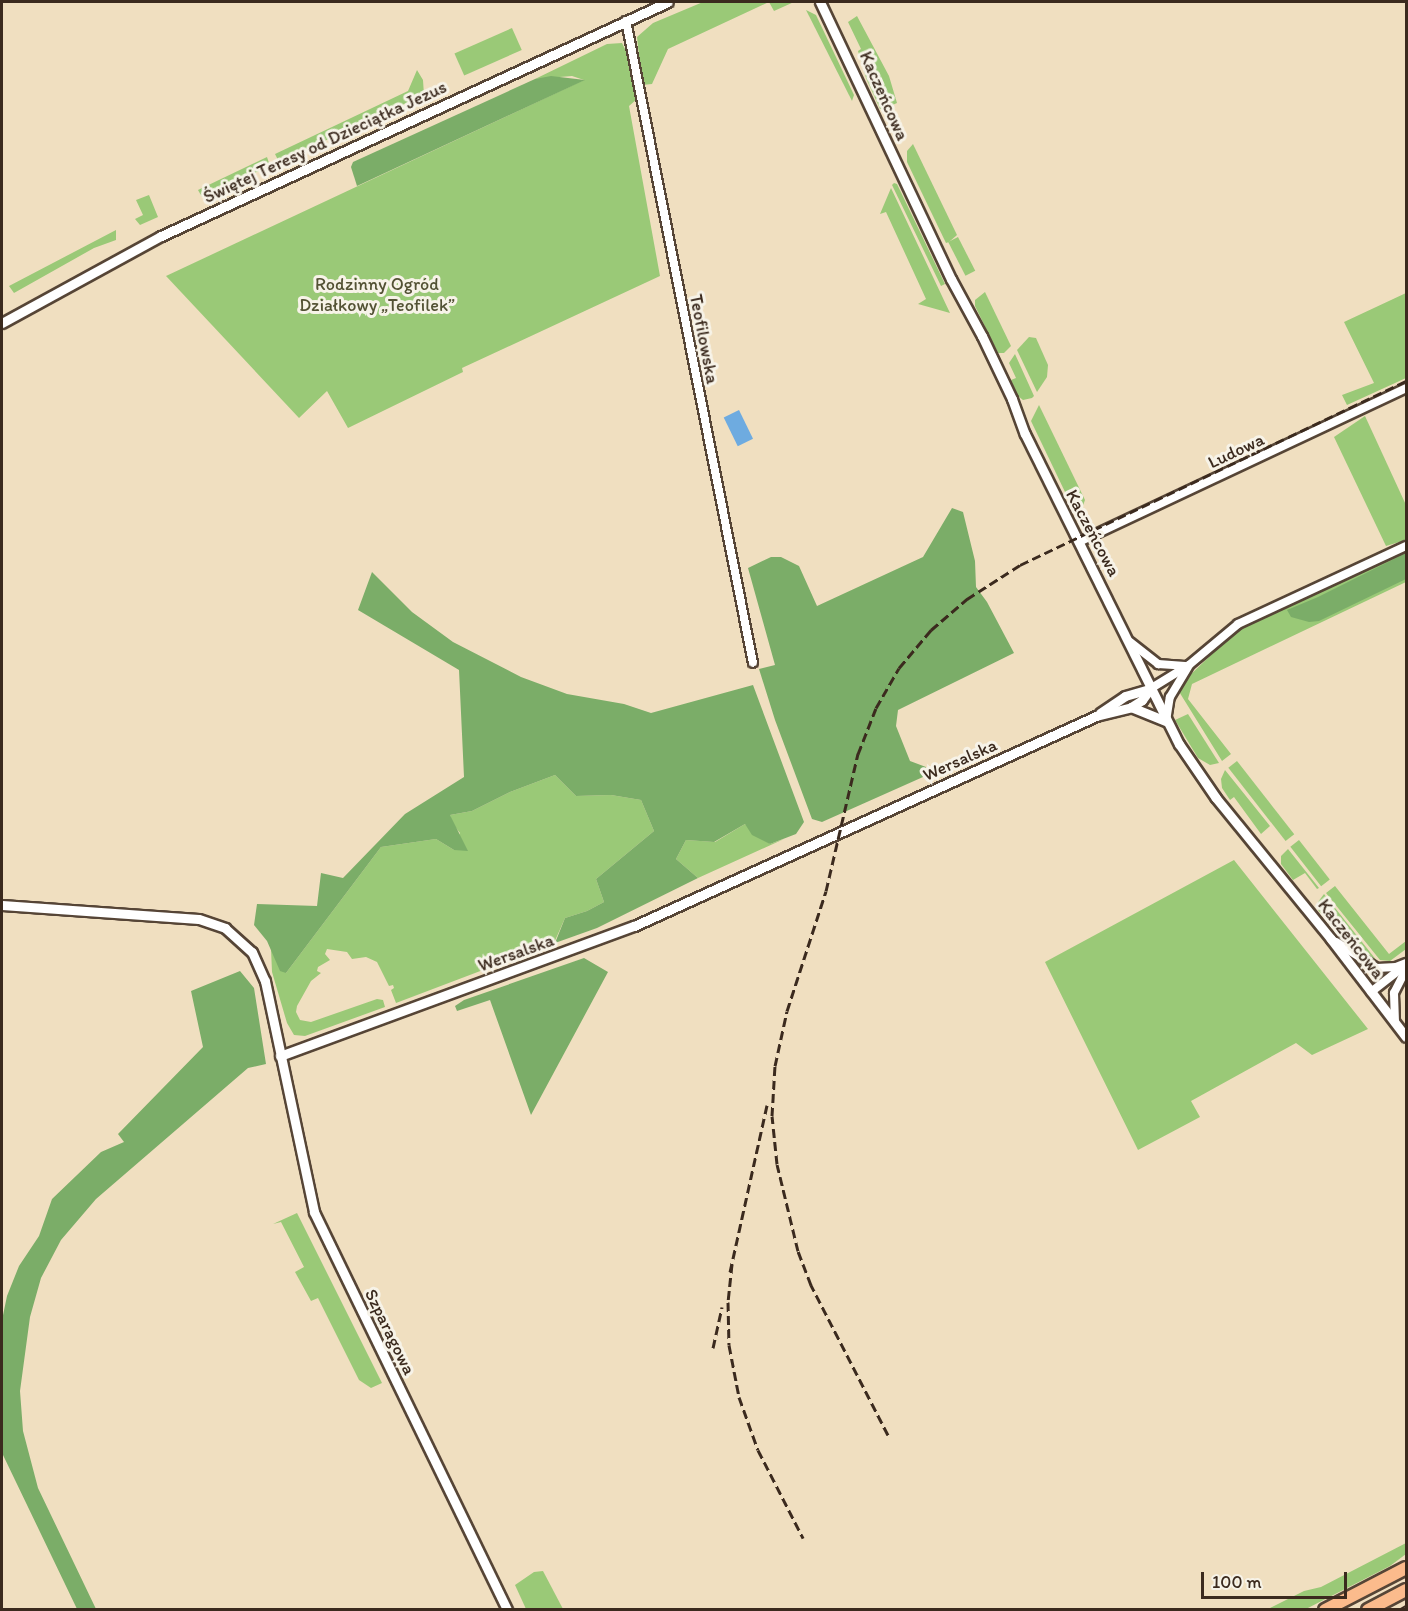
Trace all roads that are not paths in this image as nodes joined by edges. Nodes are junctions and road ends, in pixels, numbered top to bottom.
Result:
1 (668, 2) edge
2 (820, 2) edge
3 (626, 21) junction
4 (2, 322) edge
5 (1407, 388) edge
6 (1079, 542) junction
7 (1407, 546) edge
8 (1129, 641) junction
9 (753, 663) dead end
10 (1189, 665) junction
11 (1150, 688) junction
12 (1131, 707) junction
13 (1096, 716) junction
14 (1166, 721) junction
15 (2, 905) edge
16 (1331, 939) junction
17 (1407, 965) edge
18 (1371, 992) junction
19 (1395, 1022) junction
20 (1407, 1037) edge
21 (280, 1056) junction
22 (1407, 1568) edge
23 (1407, 1590) edge
24 (507, 1610) edge
25 (1325, 1610) edge
26 (1368, 1610) edge

1 - 3 street, Świętej Teresy od Dzieciątka Jezus
2 - 6 street, Kaczeńcowa
3 - 4 street, Świętej Teresy od Dzieciątka Jezus
3 - 9 street, Teofilowska
5 - 6 street, Ludowa
6 - 8 street, Kaczeńcowa
7 - 10 street, Wersalska
8 - 10 street
8 - 11 street, Kaczeńcowa
10 - 11 street, Wersalska
10 - 14 street, Wersalska
11 - 12 street, Wersalska
11 - 13 street, Wersalska
11 - 14 street, Kaczeńcowa
12 - 13 street, Wersalska
12 - 14 street
13 - 21 street, Wersalska
14 - 16 street, Kaczeńcowa
15 - 21 street
16 - 17 street
16 - 18 street, Kaczeńcowa
17 - 18 street
17 - 19 street
18 - 19 street, Kaczeńcowa
19 - 20 street, Kaczeńcowa
21 - 24 street, Szparagowa
22 - 25 main road
23 - 26 main road

